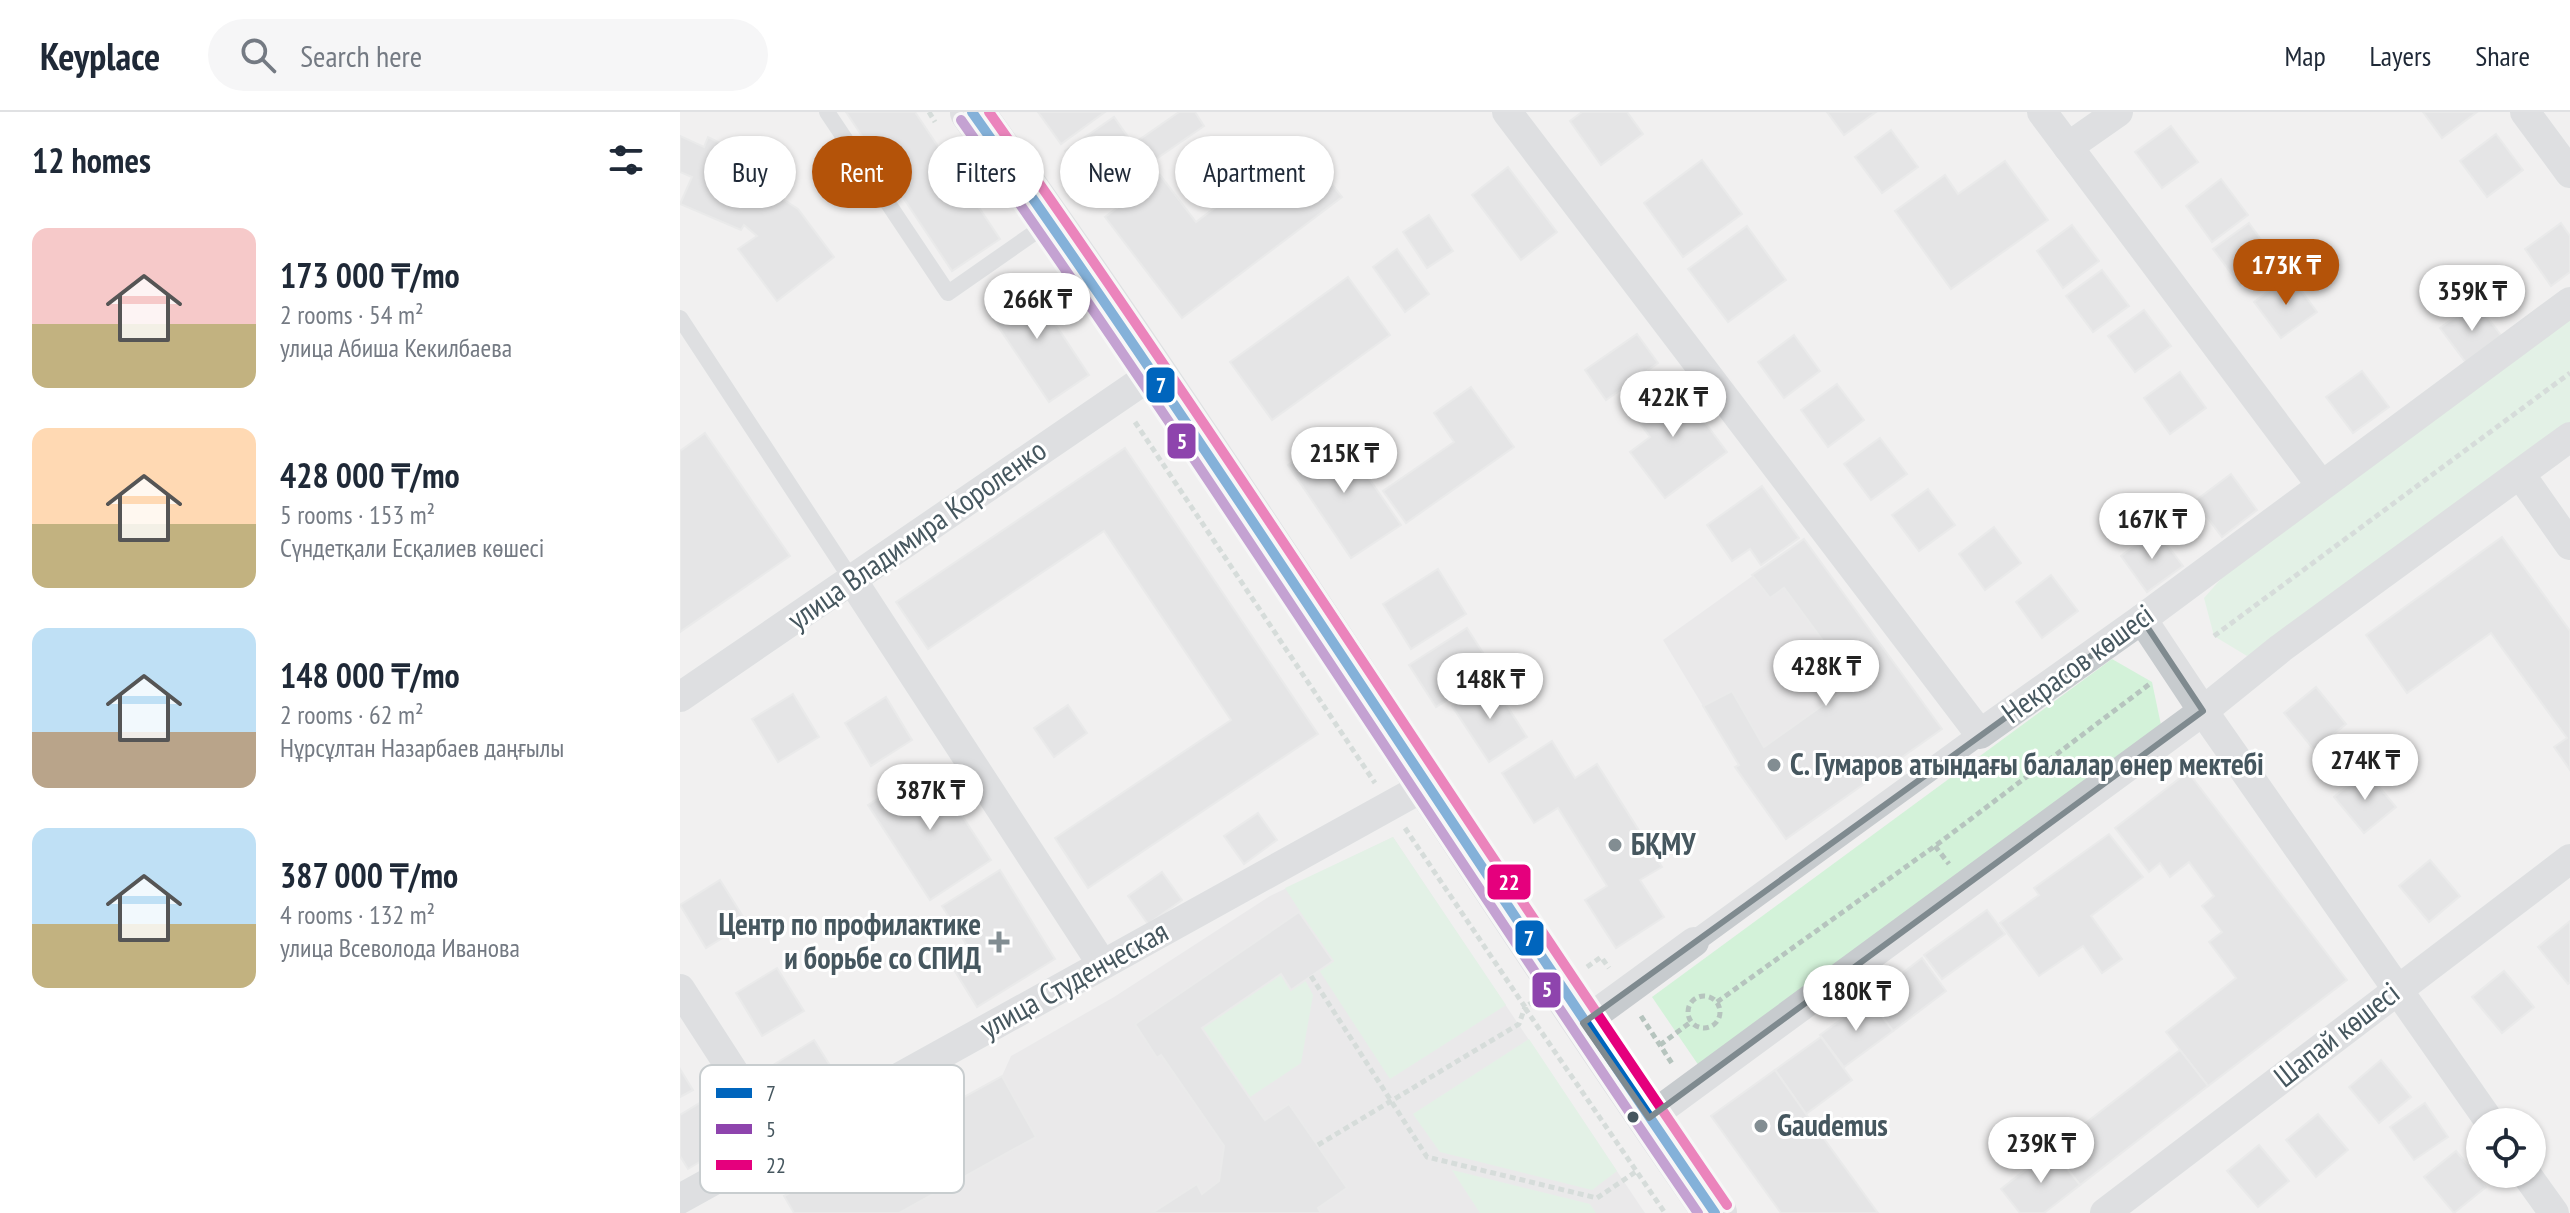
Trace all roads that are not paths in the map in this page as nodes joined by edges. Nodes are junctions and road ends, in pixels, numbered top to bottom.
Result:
1 (827, 112) edge
2 (972, 112) edge
3 (2042, 112) edge
4 (2118, 112) edge
5 (2525, 112) edge
6 (1514, 114) edge
7 (2068, 147) junction
8 (2570, 173) edge
9 (1051, 221) junction
10 (2570, 302) edge
11 (680, 318) edge
12 (1140, 382) junction
13 (2570, 437) edge
14 (2520, 474) junction
15 (2321, 485) junction
16 (2570, 545) edge
17 (852, 580) junction
18 (2142, 619) junction
19 (680, 697) edge
20 (2203, 711) junction
21 (1980, 734) junction
22 (1409, 796) junction
23 (2570, 859) edge
24 (1694, 942) joint
25 (1102, 964) junction
26 (680, 989) edge
27 (2396, 989) junction
28 (1583, 1023) junction
29 (729, 1065) edge
30 (921, 1065) edge
31 (2480, 1108) edge
32 (1649, 1118) junction
33 (700, 1188) edge
34 (2536, 1188) edge
35 (680, 1199) edge
36 (1715, 1213) edge
37 (2105, 1213) edge
38 (2554, 1213) edge

1 - 9 lane
2 - 9 main road
3 - 7 street
4 - 7 street
5 - 8 street
6 - 21 street
7 - 15 street
9 - 12 main road
10 - 15 street, Некрасов көшесі
11 - 17 lane
12 - 17 street, улица Владимира Короленко
12 - 22 main road
13 - 14 street
14 - 16 street
14 - 20 street
15 - 18 street, Некрасов көшесі
17 - 19 street, улица Владимира Короленко
17 - 25 street
18 - 20 street
18 - 21 street, Некрасов көшесі
20 - 27 street
20 - 32 street
21 - 24 street, Некрасов көшесі
22 - 25 street, улица Студенческая
22 - 28 main road
23 - 27 street, Шапай көшесі
24 - 28 street, Некрасов көшесі
25 - 30 street, улица Студенческая
26 - 29 street
27 - 31 street
27 - 37 street, Шапай көшесі
28 - 32 main road
32 - 36 main road
33 - 35 street, улица Студенческая
34 - 38 street

